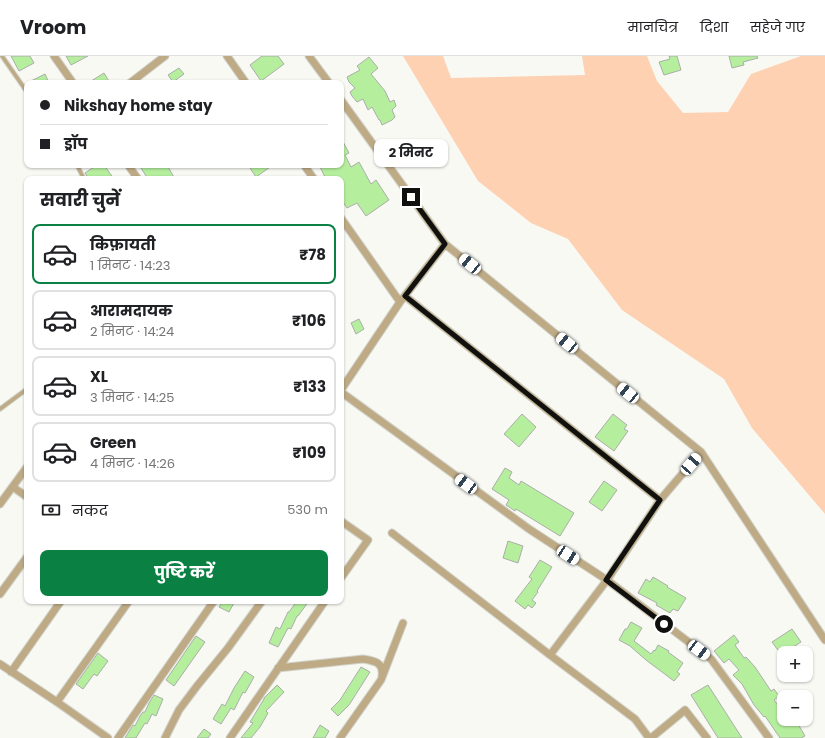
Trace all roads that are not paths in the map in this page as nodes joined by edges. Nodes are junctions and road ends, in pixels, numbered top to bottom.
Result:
1 (2, 56) edge
2 (54, 56) edge
3 (165, 56) edge
4 (227, 56) edge
5 (309, 56) edge
6 (71, 80) edge
7 (134, 80) edge
8 (244, 80) edge
9 (326, 80) edge
10 (24, 88) edge
11 (344, 104) edge
12 (344, 222) edge
13 (445, 244) junction
14 (405, 296) junction
15 (400, 302) junction
16 (344, 386) edge
17 (24, 391) edge
18 (344, 393) edge
19 (0, 409) edge
20 (701, 452) junction
21 (24, 471) edge
22 (13, 487) junction
23 (24, 495) edge
24 (660, 500) junction
25 (0, 504) edge
26 (344, 523) edge
27 (392, 533) dead end
28 (24, 560) edge
29 (344, 574) edge
30 (606, 580) junction
31 (0, 594) edge
32 (59, 604) edge
33 (127, 604) edge
34 (212, 604) edge
35 (260, 604) edge
36 (323, 604) edge
37 (403, 623) dead end
38 (825, 640) edge
39 (550, 655) junction
40 (0, 664) edge
41 (278, 668) junction
42 (11, 672) junction
43 (381, 680) junction
44 (57, 702) junction
45 (108, 738) edge
46 (118, 738) edge
47 (165, 738) edge
48 (230, 738) edge
49 (340, 738) edge
50 (650, 738) edge
51 (707, 738) edge
52 (769, 738) edge

1 - 10 lane
2 - 6 street
3 - 7 street
4 - 8 street
5 - 9 street
11 - 13 street
12 - 15 street
13 - 14 street
13 - 20 street
14 - 15 street
14 - 24 street
15 - 16 street
17 - 19 lane
18 - 30 street
20 - 24 street
20 - 38 street
21 - 22 street
22 - 23 street
22 - 25 street
24 - 30 street
26 - 29 street
27 - 39 street
28 - 31 street
30 - 39 street
30 - 52 street
32 - 42 street
33 - 44 street
34 - 46 street
35 - 47 street
36 - 41 street
37 - 43 street
39 - 50 street
40 - 42 street
41 - 43 street
41 - 48 street
42 - 44 street
43 - 49 street
44 - 45 street
50 - 51 street

